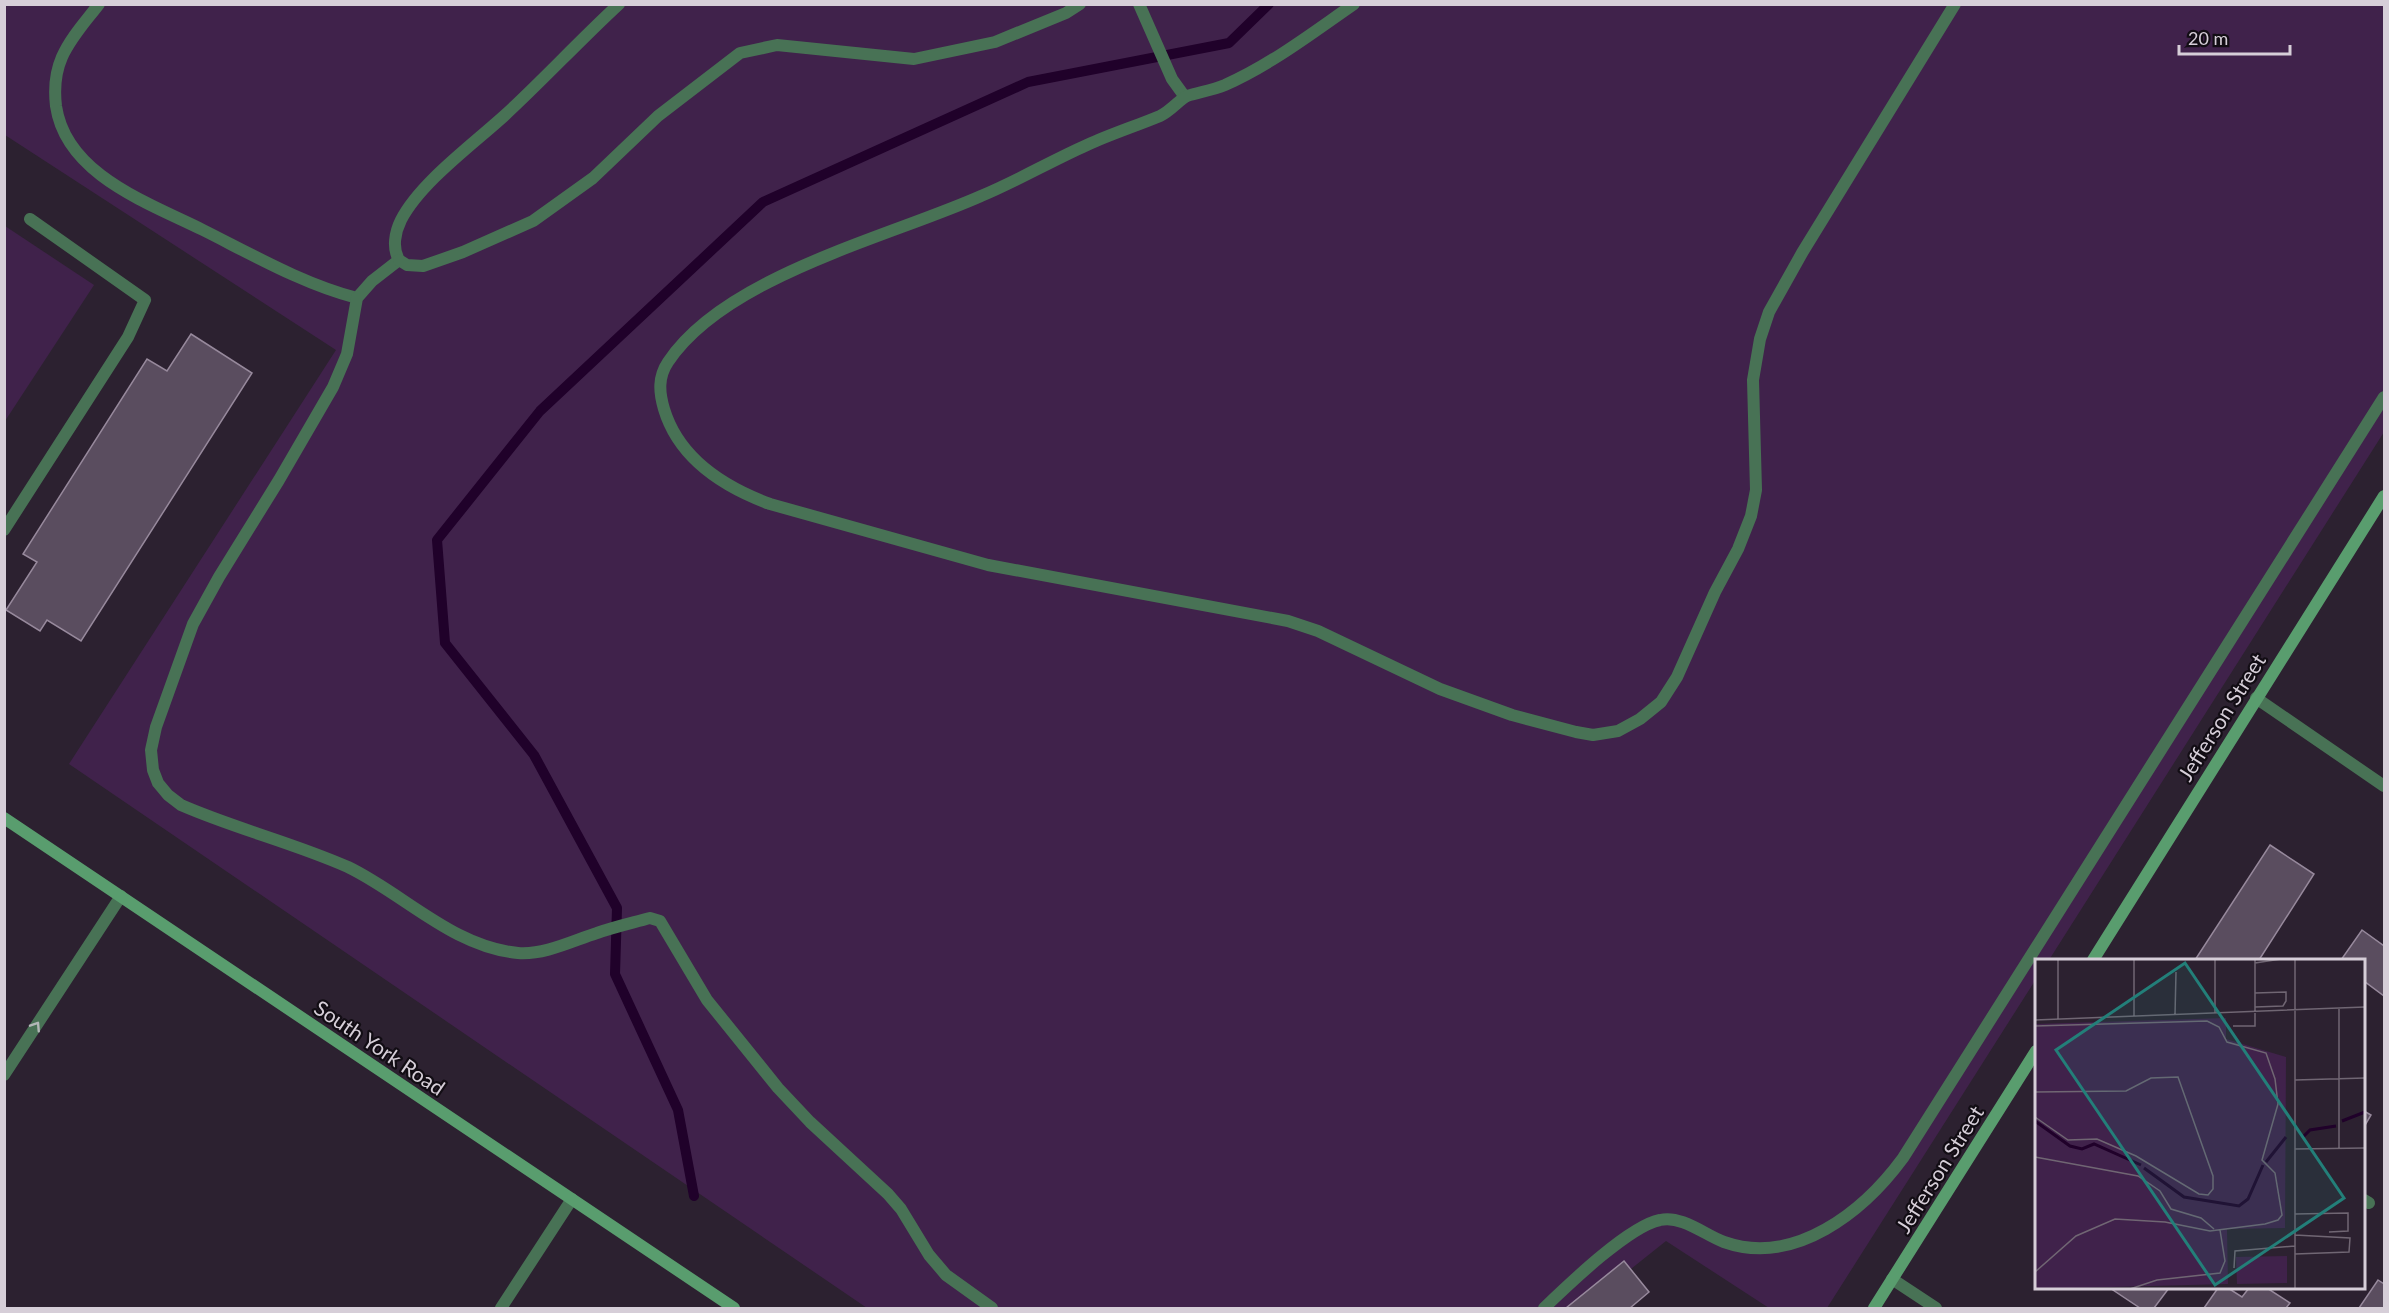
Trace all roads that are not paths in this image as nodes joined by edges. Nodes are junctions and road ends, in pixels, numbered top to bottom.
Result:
1 (99, 4) edge
2 (619, 4) edge
3 (1080, 4) edge
4 (1139, 4) edge
5 (1354, 4) edge
6 (1955, 4) edge
7 (1185, 97) junction
8 (30, 219) dead end
9 (399, 260) junction
10 (357, 298) junction
11 (2385, 397) edge
12 (2385, 496) edge
13 (4, 530) edge
14 (2256, 698) junction
15 (2385, 786) edge
16 (4, 818) edge
17 (121, 896) junction
18 (2094, 959) edge
19 (2035, 1054) edge
20 (4, 1076) edge
21 (572, 1199) junction
22 (1892, 1279) junction
23 (501, 1308) edge
24 (734, 1308) edge
25 (992, 1308) edge
26 (1544, 1308) edge
27 (1874, 1308) edge
28 (1936, 1308) edge

1 - 10 street
2 - 9 street
3 - 9 street
4 - 7 street
5 - 7 street
6 - 7 street
8 - 13 street
9 - 10 street
10 - 25 street
11 - 26 street
12 - 14 main road, Jefferson Street
14 - 15 street
14 - 18 main road, Jefferson Street
16 - 17 main road, South York Road
20 -> 17 street
17 - 21 main road, South York Road
19 - 22 main road, Jefferson Street
21 - 23 street
21 - 24 main road, South York Road
22 - 27 main road, Jefferson Street
22 - 28 street

